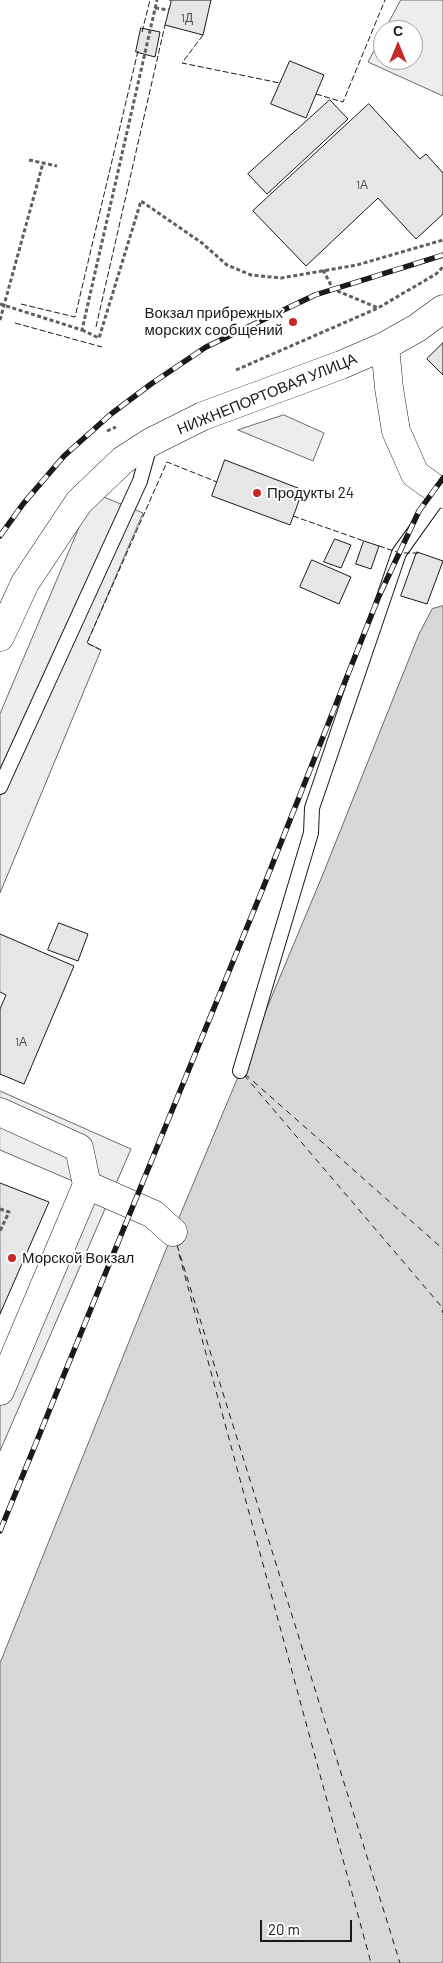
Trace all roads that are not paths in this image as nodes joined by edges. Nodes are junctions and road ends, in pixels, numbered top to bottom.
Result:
1 (443, 309) edge
2 (385, 346) junction
3 (151, 442) junction
4 (443, 493) edge
5 (0, 637) edge
6 (0, 787) edge
7 (240, 1070) dead end
8 (0, 1112) edge
9 (87, 1185) junction
10 (173, 1232) dead end
11 (0, 1391) edge

1 - 2 street, НИЖНЕПОРТОВАЯ УЛИЦА
2 - 3 street, НИЖНЕПОРТОВАЯ УЛИЦА
2 - 4 street
3 - 5 street, НИЖНЕПОРТОВАЯ УЛИЦА
3 - 6 lane
4 - 7 lane
8 - 9 street
9 - 10 street
9 - 11 street

